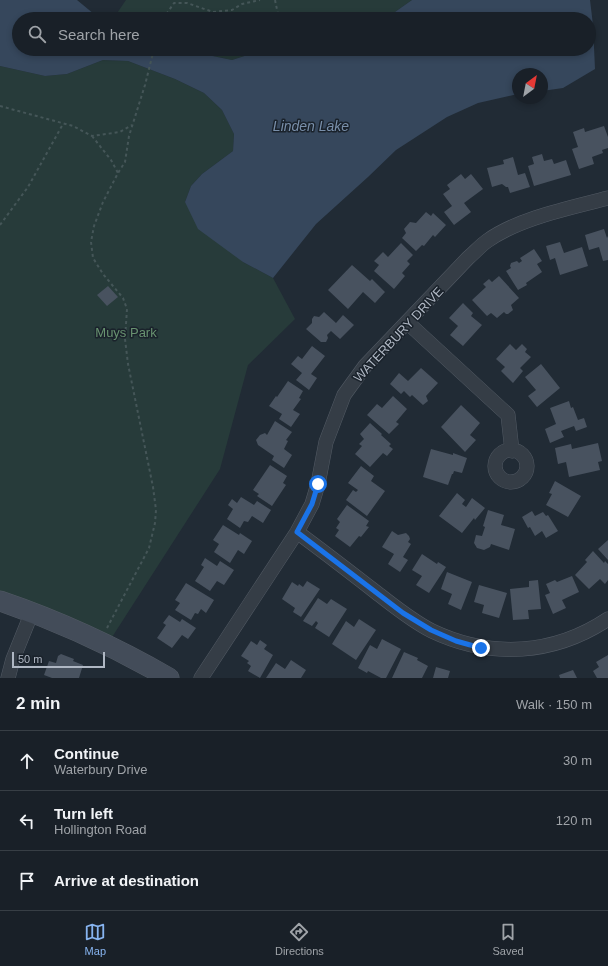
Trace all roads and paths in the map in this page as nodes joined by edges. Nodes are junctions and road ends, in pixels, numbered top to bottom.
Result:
1 (190, 0) edge
2 (260, 0) edge
3 (275, 0) edge
4 (188, 3) junction
5 (168, 12) edge
6 (278, 12) edge
7 (152, 56) edge
8 (0, 106) edge
9 (63, 124) junction
10 (132, 125) junction
11 (92, 136) junction
12 (118, 172) junction
13 (608, 198) edge
14 (0, 225) edge
15 (408, 323) junction
16 (512, 451) dead end
17 (297, 532) junction
18 (0, 601) edge
19 (32, 612) junction
20 (608, 619) edge
21 (99, 642) junction
22 (143, 670) edge
23 (8, 678) edge
24 (169, 678) edge
25 (202, 678) edge

1 - 4 path
2 - 4 path
3 - 6 path
4 - 5 path
7 - 10 path
8 - 9 path
9 - 11 path
9 - 14 path
10 - 11 path
10 - 12 path
11 - 12 path
12 - 21 path
13 - 15 street, WATERBURY DRIVE
15 - 16 street
15 - 17 street, WATERBURY DRIVE
17 - 20 street
17 - 25 street, WATERBURY DRIVE
18 - 19 street
19 - 21 street
19 - 23 street
21 - 22 street
22 - 24 street

